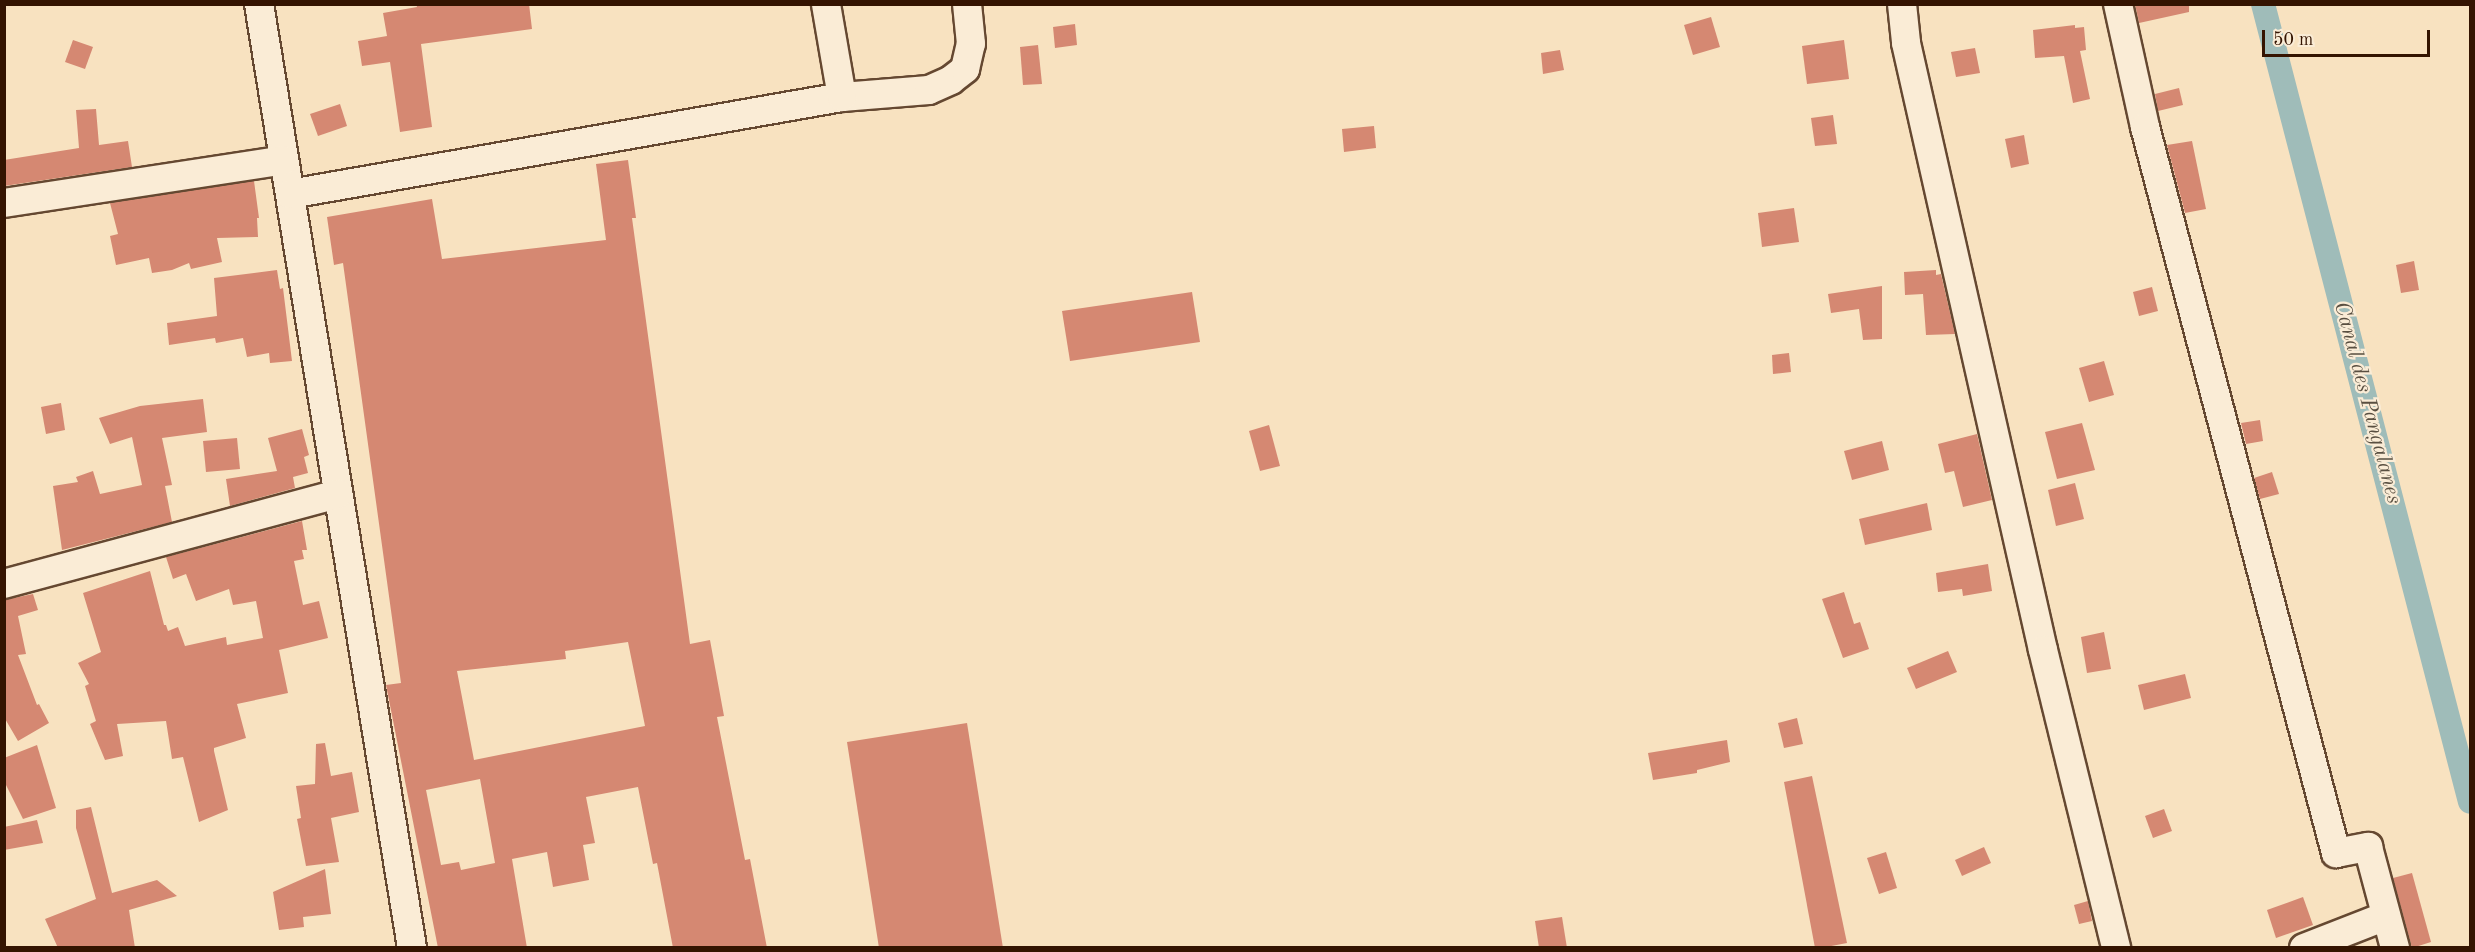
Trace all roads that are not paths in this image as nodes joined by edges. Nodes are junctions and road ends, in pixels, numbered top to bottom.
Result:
1 (259, 4) edge
2 (825, 4) edge
3 (967, 4) edge
4 (1902, 4) edge
5 (2118, 4) edge
6 (842, 97) junction
7 (284, 160) junction
8 (290, 194) junction
9 (4, 203) edge
10 (338, 494) junction
11 (4, 584) edge
12 (2386, 916) junction
13 (412, 948) edge
14 (2116, 948) edge
15 (2304, 948) edge
16 (2395, 948) edge

1 - 7 street
2 - 6 street
3 - 6 street
4 - 14 street
5 - 12 street
6 - 8 street
7 - 8 street
7 - 9 street
8 - 10 street
10 - 11 street
10 - 13 street
12 - 15 street
12 - 16 street

